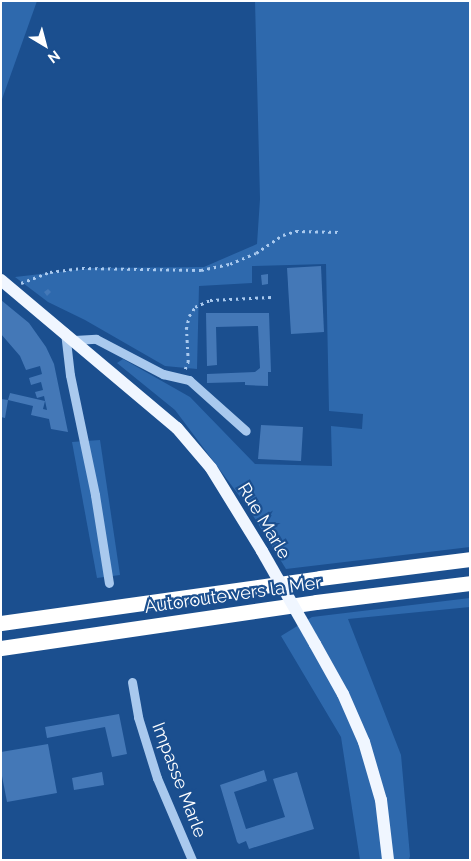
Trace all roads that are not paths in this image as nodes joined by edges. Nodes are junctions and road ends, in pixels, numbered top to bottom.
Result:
1 (6, 284) edge
2 (70, 336) junction
3 (246, 432) dead end
4 (470, 559) edge
5 (109, 582) dead end
6 (470, 583) edge
7 (1, 623) edge
8 (1, 648) edge
9 (132, 682) dead end
10 (192, 860) edge
11 (388, 860) edge

1 - 2 main road, Rue Marle
2 - 3 street
2 - 5 street
2 - 11 main road, Rue Marle, bridge
4 - 7 highway
6 - 8 highway, Autoroute vers la Mer
9 - 10 street, Impasse Marle

